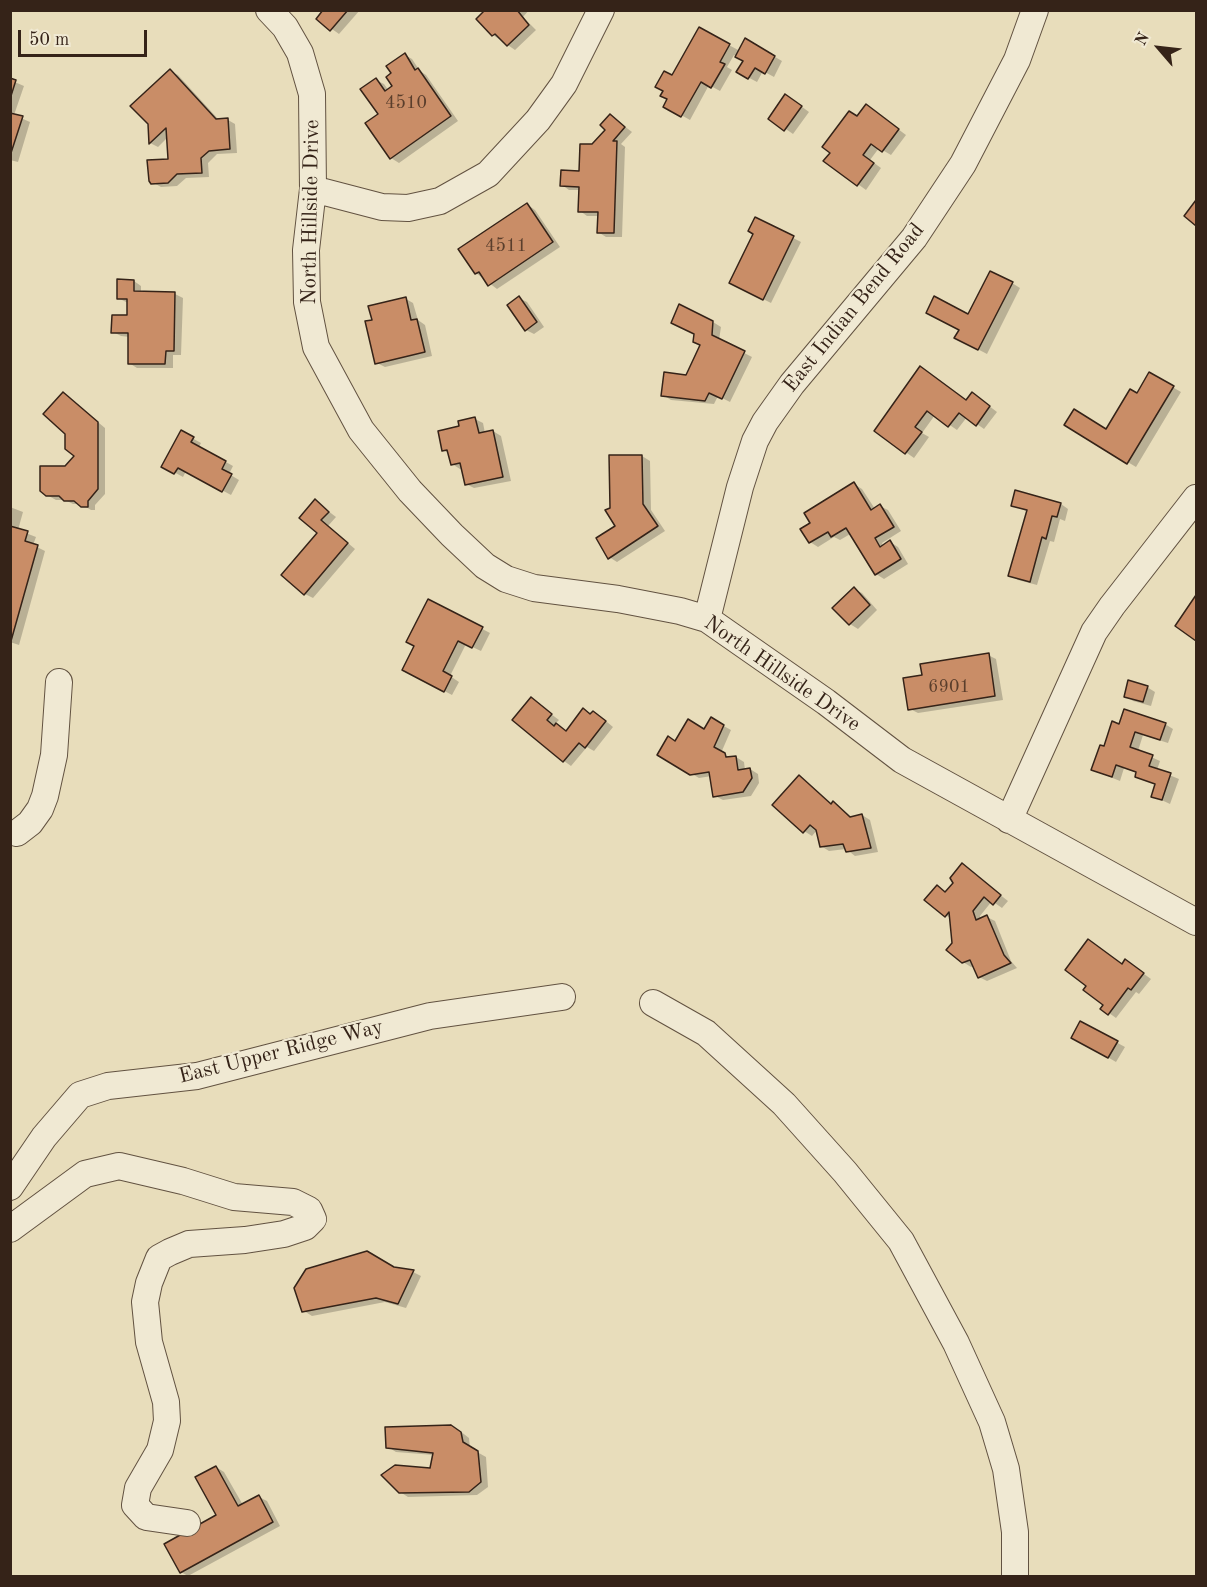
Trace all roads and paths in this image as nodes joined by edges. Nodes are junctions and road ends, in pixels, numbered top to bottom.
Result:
1 (269, 10) edge
2 (602, 10) edge
3 (1035, 10) edge
4 (313, 189) junction
5 (1197, 498) edge
6 (707, 619) junction
7 (59, 682) dead end
8 (1009, 820) junction
9 (19, 834) edge
10 (1197, 921) edge
11 (562, 997) dead end
12 (653, 1003) dead end
13 (10, 1187) edge
14 (10, 1229) edge
15 (187, 1523) dead end
16 (1015, 1576) edge

1 - 4 street, North Hillside Drive
2 - 4 street
3 - 6 street, East Indian Bend Road
4 - 6 street, North Hillside Drive
5 - 8 street
6 - 8 street, North Hillside Drive
7 - 9 street
8 - 10 street, North Hillside Drive
11 - 13 street, East Upper Ridge Way
12 - 16 street
14 - 15 street

